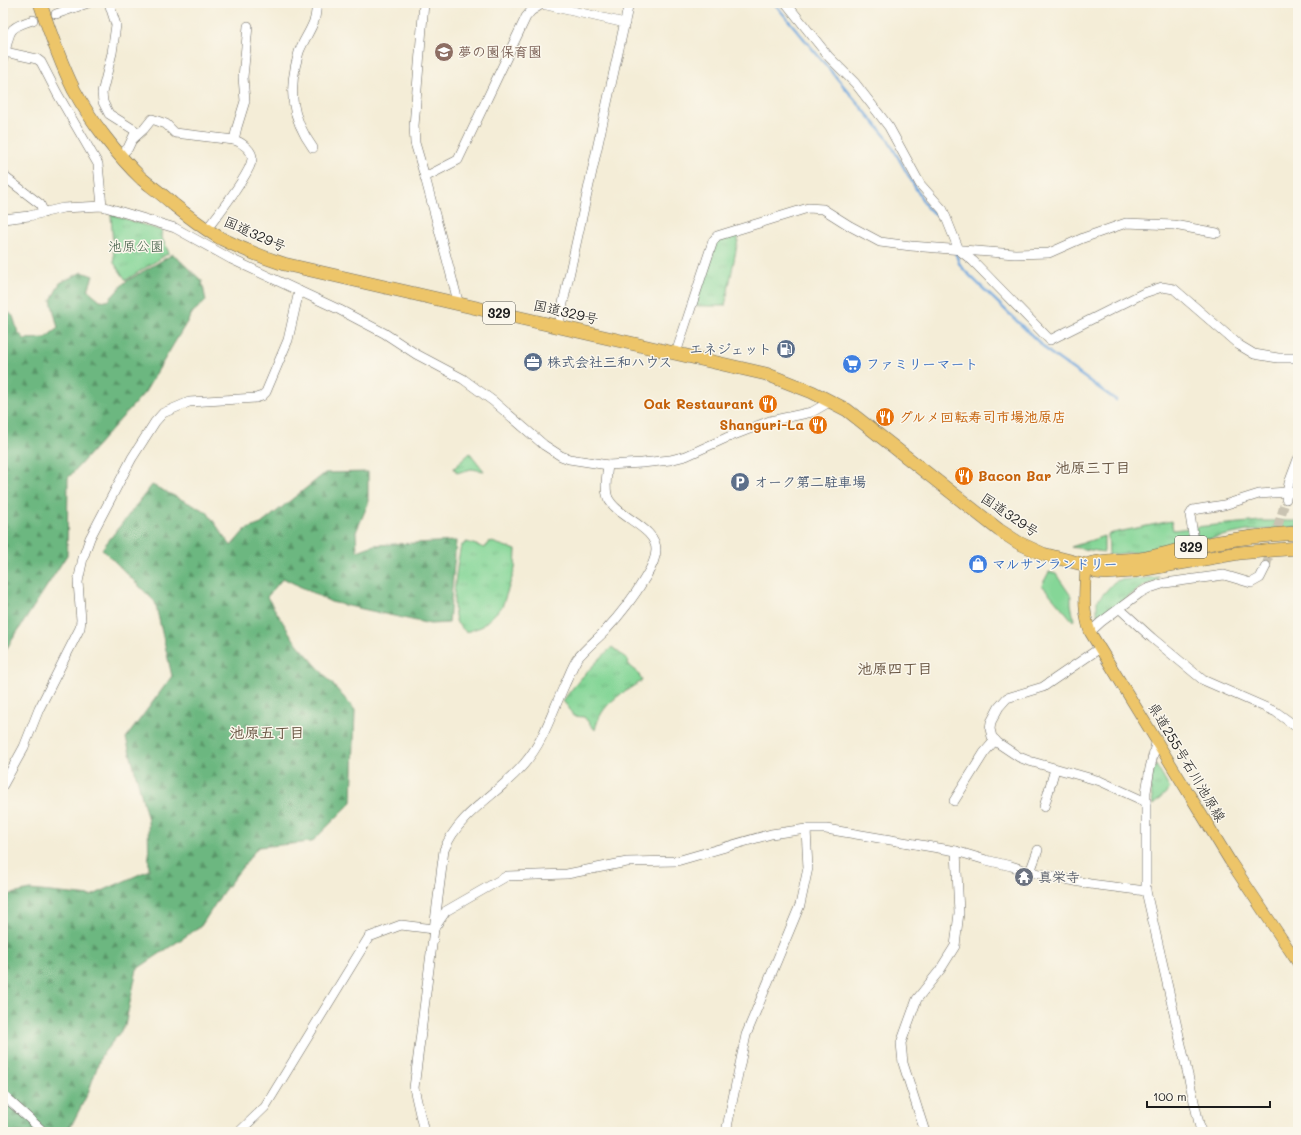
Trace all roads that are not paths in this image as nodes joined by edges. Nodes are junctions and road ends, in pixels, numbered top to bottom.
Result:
1 (40, 3) edge
2 (88, 3) edge
3 (109, 3) edge
4 (316, 3) edge
5 (424, 3) edge
6 (629, 3) edge
7 (786, 3) edge
8 (56, 14) dead end
9 (33, 20) dead end
10 (625, 22) junction
11 (248, 26) dead end
12 (4, 55) edge
13 (133, 139) junction
14 (234, 140) junction
15 (313, 148) dead end
16 (121, 155) junction
17 (3, 174) edge
18 (425, 177) junction
19 (102, 206) junction
20 (44, 213) junction
21 (3, 219) edge
22 (207, 229) junction
23 (1217, 232) dead end
24 (235, 245) junction
25 (959, 250) junction
26 (231, 259) junction
27 (299, 291) junction
28 (459, 305) junction
29 (558, 326) junction
30 (676, 354) junction
31 (1298, 358) edge
32 (831, 401) junction
33 (1298, 459) edge
34 (608, 465) junction
35 (1298, 493) edge
36 (1286, 496) junction
37 (1298, 533) edge
38 (1195, 546) junction
39 (1298, 548) edge
40 (1086, 565) junction
41 (1266, 566) tunnel mouth
42 (1160, 567) junction
43 (1165, 583) junction
44 (1120, 609) junction
45 (1090, 632) junction
46 (1100, 648) junction
47 (1298, 728) edge
48 (1157, 739) junction
49 (995, 740) junction
50 (1055, 768) junction
51 (3, 785) edge
52 (954, 800) dead end
53 (1146, 802) junction
54 (1044, 807) dead end
55 (806, 829) junction
56 (1038, 850) dead end
57 (956, 851) junction
58 (1030, 872) junction
59 (1146, 891) junction
60 (434, 929) junction
61 (1298, 963) edge
62 (3, 1094) edge
63 (44, 1132) edge
64 (239, 1132) edge
65 (424, 1132) edge
66 (726, 1132) edge
67 (925, 1132) edge
68 (1201, 1132) edge

1 - 16 highway, 国道329号 / 329
2 - 8 street
3 - 13 street
4 - 15 street
5 - 18 street
6 - 10 street
7 - 25 street
9 - 12 street
10 - 18 street
10 - 29 street
11 - 14 street
12 - 19 street
13 - 14 street
13 - 16 street
14 - 22 street
16 - 22 highway, 国道329号 / 329
17 - 20 street
18 - 28 street
19 - 20 street
19 - 26 street
20 - 21 street
22 - 24 highway, 国道329号 / 329
23 - 25 street
24 - 26 street
24 - 28 highway, 国道329号 / 329
25 - 30 street
25 - 31 street
26 - 27 street
27 - 34 street
27 - 51 street
28 - 29 highway, 国道329号 / 329
29 - 30 highway, 国道329号 / 329
30 - 32 highway, 国道329号 / 329
32 - 34 street
32 - 40 highway, 国道329号 / 329
33 - 36 street
34 - 60 street
35 - 36 street
36 - 38 street
37 - 38 highway, 国道329号 / 329
38 - 40 highway, 国道329号 / 329
39 - 42 highway, 国道329号 / 329
40 - 42 highway, 国道329号 / 329
40 - 45 main road, 県道255号石川池原線
41 - 43 street
42 - 43 street
43 - 44 street
44 - 45 street
44 - 47 street
45 - 46 main road, 県道255号石川池原線
46 - 48 main road, 県道255号石川池原線
46 - 49 street
48 - 53 street
48 - 61 main road, 県道255号石川池原線
49 - 50 street
49 - 52 street
50 - 53 street
50 - 54 street
53 - 59 street
55 - 57 street
55 - 60 street
55 - 66 street
56 - 58 street
57 - 58 street
57 - 67 street
58 - 59 street
59 - 68 street
60 - 64 street
60 - 65 street
62 - 63 street

